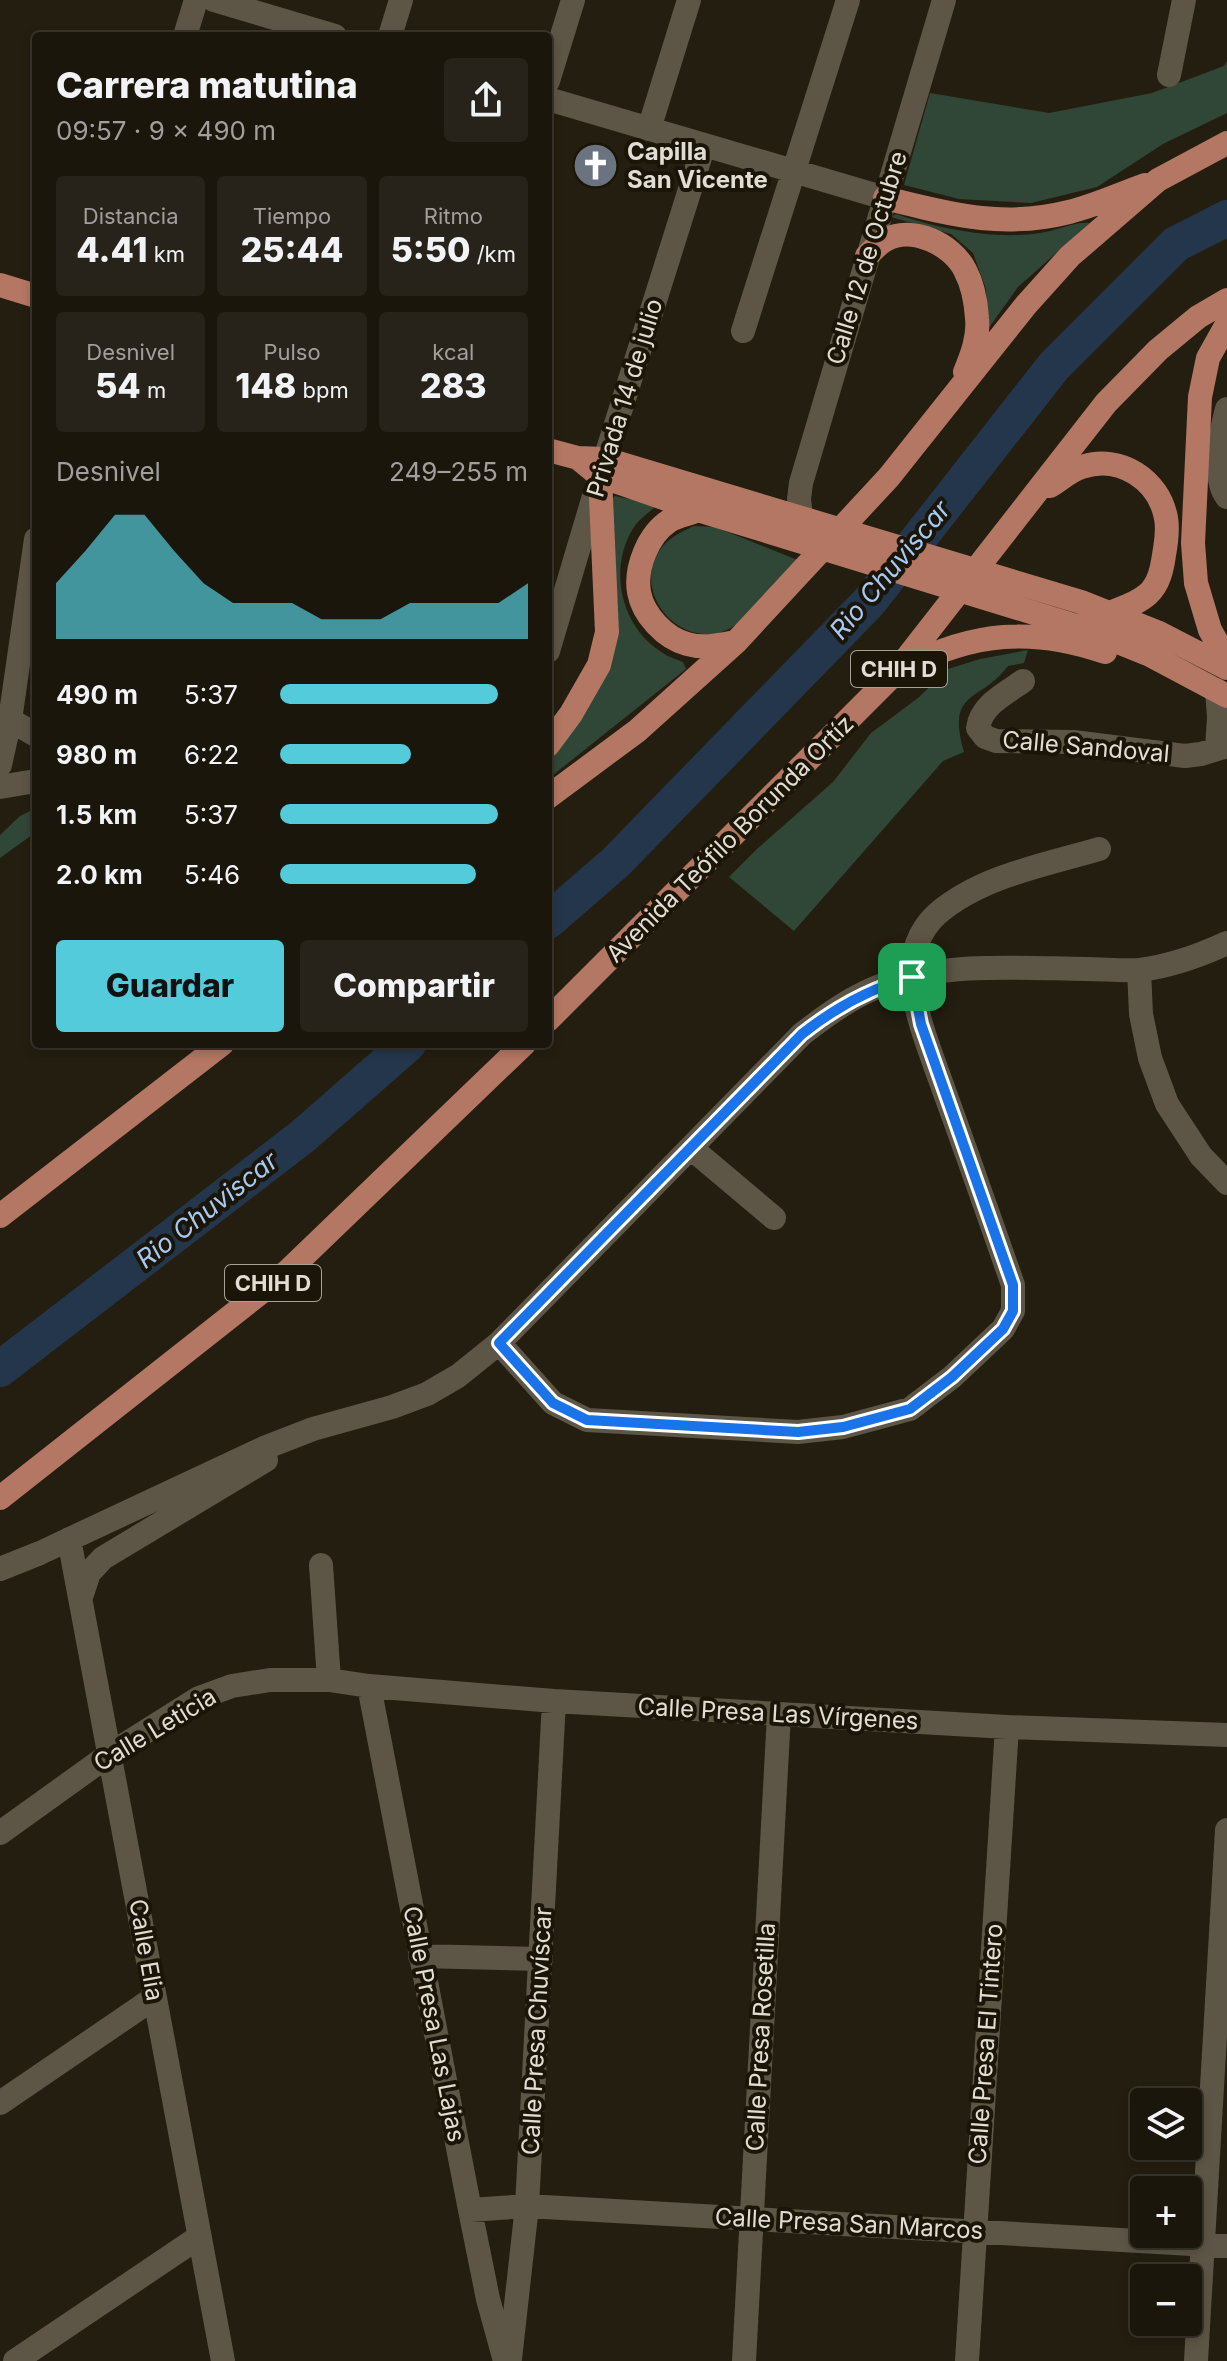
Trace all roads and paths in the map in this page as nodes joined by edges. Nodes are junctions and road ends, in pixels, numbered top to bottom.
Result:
1 (196, 0) edge
2 (214, 0) edge
3 (401, 0) edge
4 (573, 0) edge
5 (689, 0) edge
6 (848, 0) edge
7 (944, 0) edge
8 (1184, 0) edge
9 (186, 32) edge
10 (322, 32) edge
11 (391, 32) edge
12 (552, 68) edge
13 (1169, 75) dead end
14 (552, 100) edge
15 (649, 129) junction
16 (1227, 143) edge
17 (704, 145) junction
18 (794, 172) junction
19 (1158, 180) junction
20 (885, 198) junction
21 (867, 256) junction
22 (0, 285) edge
23 (32, 295) edge
24 (1227, 300) edge
25 (1227, 324) edge
26 (743, 331) dead end
27 (956, 393) junction
28 (1227, 409) edge
29 (552, 451) edge
30 (603, 467) junction
31 (1038, 493) junction
32 (1227, 497) edge
33 (698, 510) junction
34 (810, 519) junction
35 (32, 567) edge
36 (1109, 613) junction
37 (552, 638) edge
38 (736, 642) junction
39 (1227, 660) edge
40 (896, 672) junction
41 (1023, 681) dead end
42 (1219, 684) edge
43 (10, 720) junction
44 (32, 733) edge
45 (552, 740) edge
46 (1222, 748) edge
47 (0, 765) edge
48 (32, 782) edge
49 (0, 787) edge
50 (552, 794) edge
51 (1099, 849) dead end
52 (1227, 943) edge
53 (1139, 970) junction
54 (912, 977) junction
55 (552, 1016) edge
56 (217, 1048) edge
57 (520, 1048) edge
58 (691, 1148) junction
59 (1227, 1183) edge
60 (0, 1216) edge
61 (774, 1218) dead end
62 (499, 1343) junction
63 (313, 1429) junction
64 (0, 1498) edge
65 (69, 1539) junction
66 (321, 1565) dead end
67 (0, 1569) edge
68 (81, 1599) junction
69 (329, 1680) junction
70 (369, 1686) junction
71 (554, 1701) junction
72 (779, 1714) junction
73 (1007, 1727) junction
74 (1227, 1735) edge
75 (110, 1754) junction
76 (1227, 1830) edge
77 (0, 1833) edge
78 (420, 1956) junction
79 (541, 1959) junction
80 (154, 1998) junction
81 (0, 2103) edge
82 (527, 2206) junction
83 (470, 2210) junction
84 (752, 2219) junction
85 (975, 2231) junction
86 (199, 2237) junction
87 (1215, 2245) edge
88 (15, 2361) edge
89 (223, 2361) edge
90 (508, 2361) edge
91 (744, 2361) edge
92 (967, 2361) edge
93 (1196, 2361) edge

1 - 9 street
2 - 10 street
3 - 11 street
4 - 12 street
5 - 15 street
6 - 18 street
7 - 20 street, Calle 12 de Octubre
8 - 13 street
14 - 15 street
15 - 17 street
16 - 19 main road
17 - 18 street
17 - 30 street, Privada 14 de julio
18 - 20 street
18 - 26 street
19 - 20 main road
19 - 27 main road
20 - 21 street, Calle 12 de Octubre
21 - 27 main road
21 - 34 street, Calle 12 de Octubre
22 - 23 main road
24 - 31 main road, Avenida Teófilo Borunda Ortíz / CHIH D
25 - 39 main road
27 - 38 main road
28 - 32 street
29 - 30 main road
30 - 33 main road
30 - 34 main road
30 - 37 street, Privada 14 de julio
30 - 45 main road
31 - 36 main road
31 - 40 main road, Avenida Teófilo Borunda Ortíz / CHIH D
33 - 38 main road
33 - 42 main road
34 - 36 main road
35 - 43 street
36 - 42 main road
38 - 50 main road
40 - 42 main road
40 - 55 main road, Avenida Teófilo Borunda Ortíz / CHIH D
41 - 46 street, Calle Sandoval
42 - 46 street
43 - 44 street
43 - 47 street
48 - 49 street
51 - 54 street
52 - 53 street
53 - 54 street
53 - 59 street
54 - 58 street
54 - 62 street
56 - 60 main road
57 - 64 main road, CHIH D
58 - 61 street
58 - 62 street
62 - 63 street
63 - 65 street
63 - 68 street
65 - 67 street
65 - 68 street, Calle Elia
66 - 69 street
68 - 75 street, Calle Elia
69 - 70 street, Calle Presa Las Vírgenes
69 - 75 street, Calle Leticia
70 - 71 street, Calle Presa Las Vírgenes
70 - 78 street, Calle Presa Las Lajas
71 - 72 street, Calle Presa Las Vírgenes
71 - 79 street, Calle Presa Chuvíscar
72 - 73 street, Calle Presa Las Vírgenes
72 - 84 street, Calle Presa Rosetilla
73 - 74 street, Calle Presa Las Vírgenes
73 - 85 street, Calle Presa El Tintero
75 - 77 street, Calle Leticia
75 - 80 street, Calle Elia
76 - 87 street
78 - 79 street
78 - 83 street, Calle Presa Las Lajas
79 - 82 street, Calle Presa Chuvíscar
80 - 81 street
80 - 86 street, Calle Elia
82 - 83 street, Calle Presa San Marcos
82 - 84 street, Calle Presa San Marcos
82 - 90 street, Calle Presa Chuvíscar
83 - 90 street, Calle Presa Las Lajas
84 - 85 street, Calle Presa San Marcos
84 - 91 street, Calle Presa Rosetilla
85 - 87 street, Calle Presa San Marcos
85 - 92 street, Calle Presa El Tintero
86 - 88 street
86 - 89 street, Calle Elia
87 - 93 street

